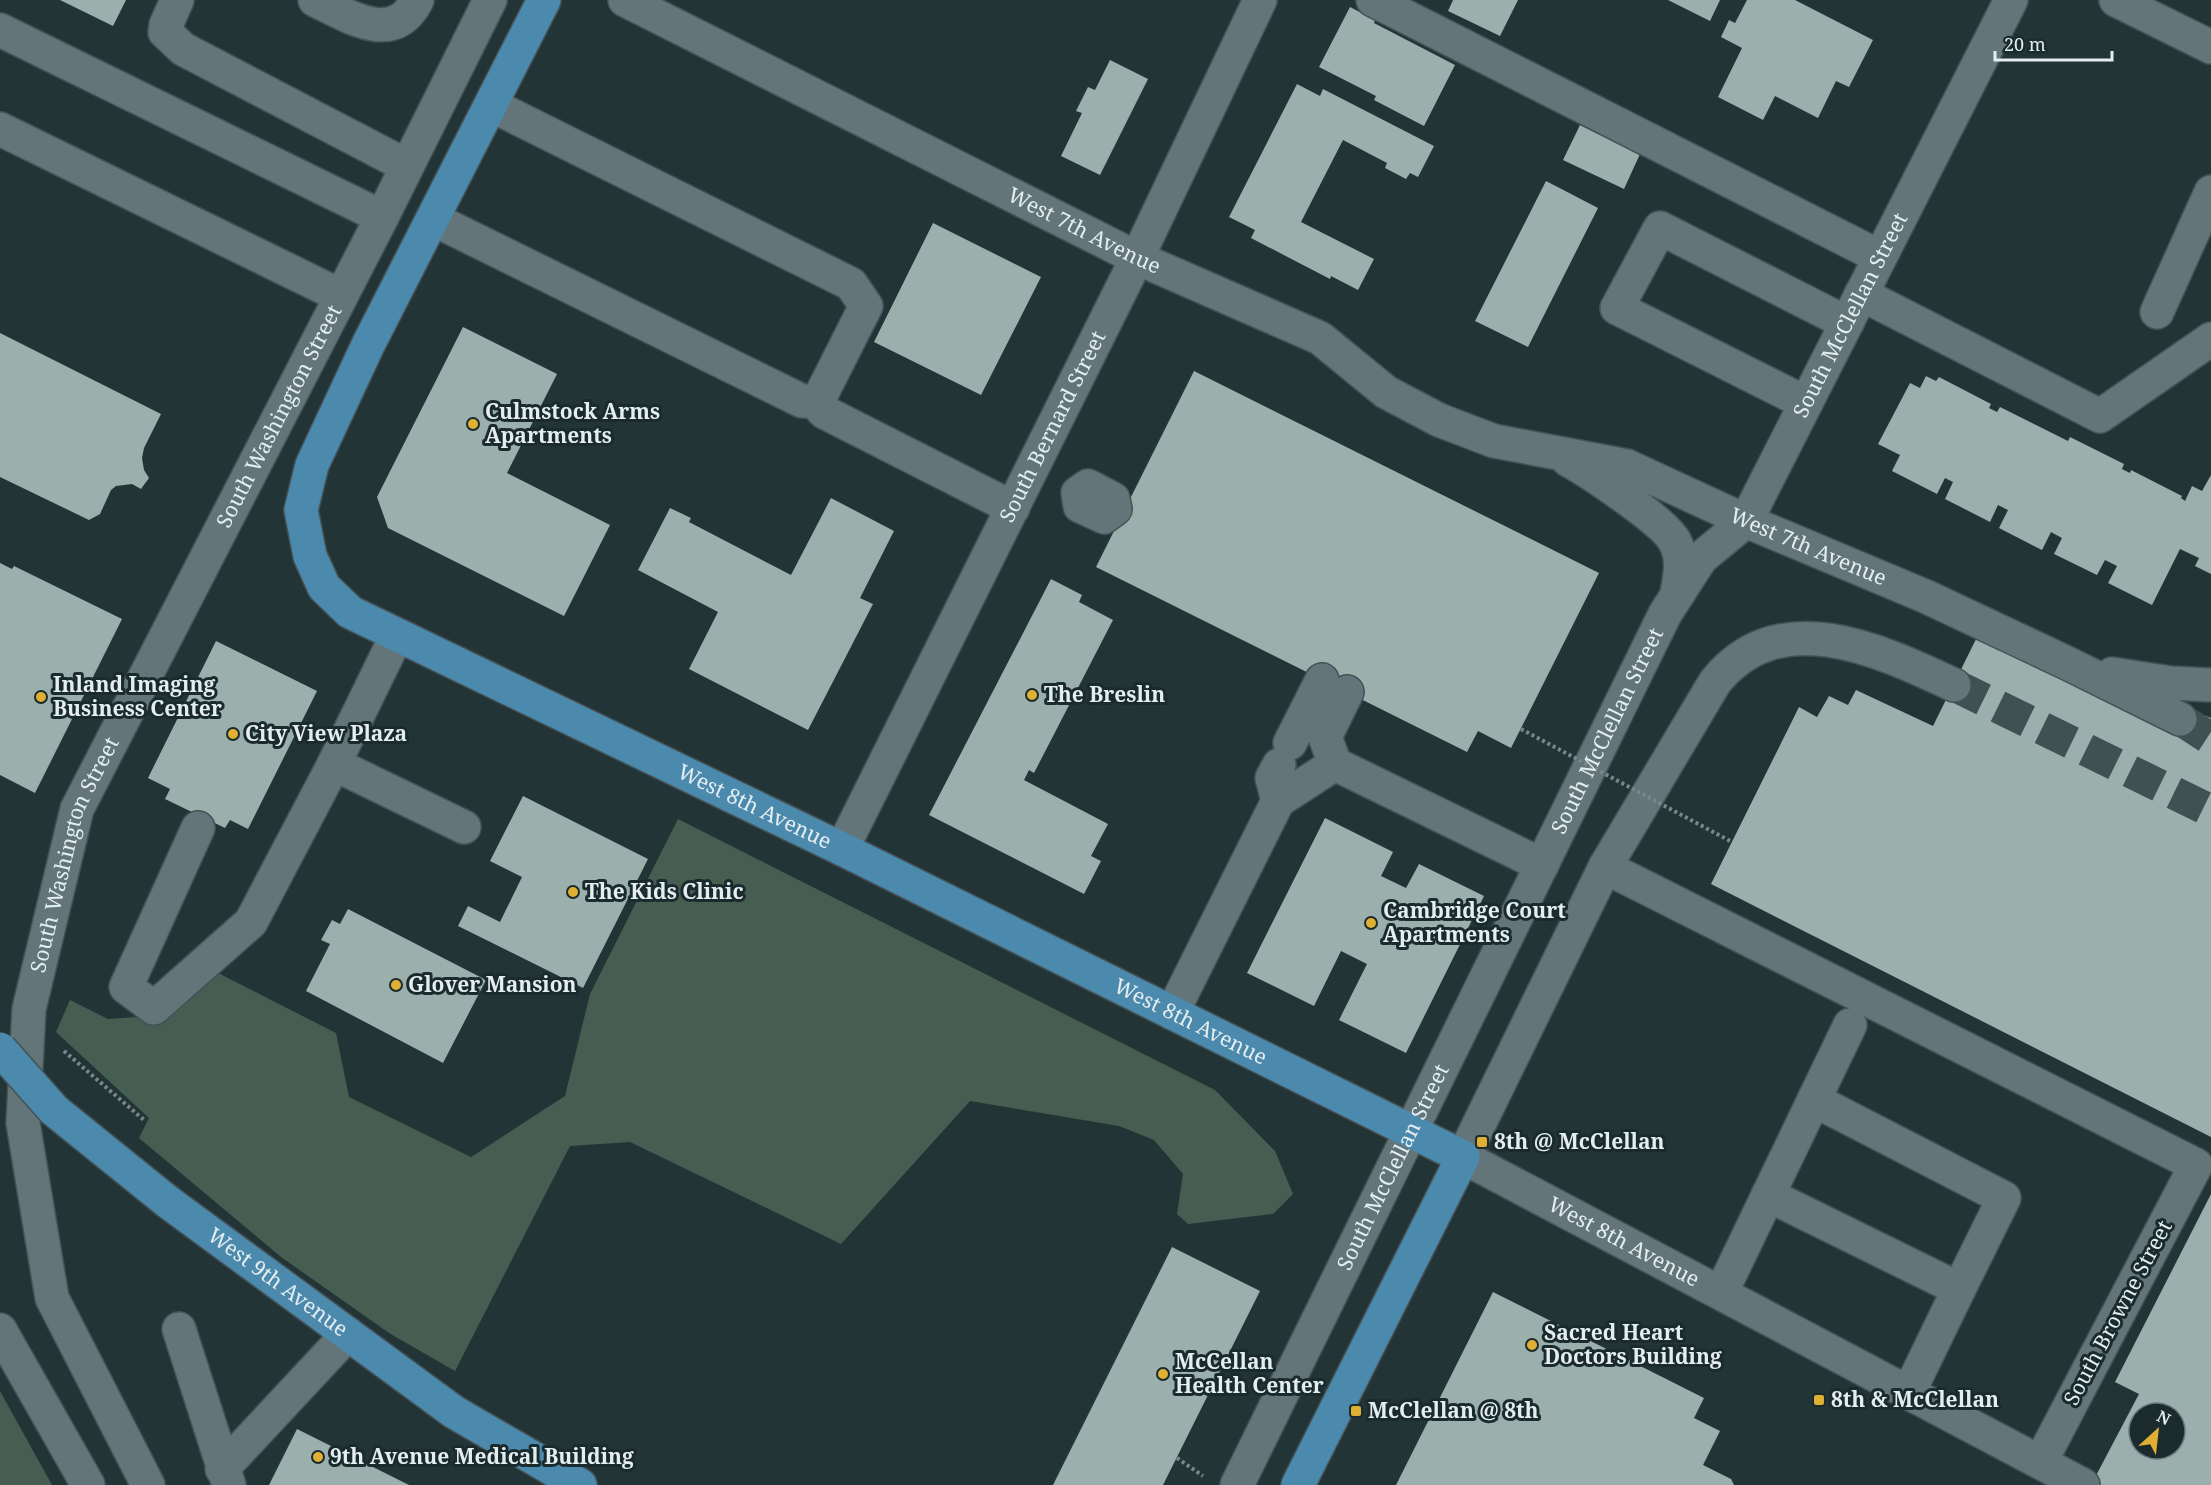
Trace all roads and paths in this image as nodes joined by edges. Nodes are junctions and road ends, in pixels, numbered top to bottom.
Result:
1 (177, 0) edge
2 (315, 0) edge
3 (417, 0) edge
4 (490, 0) edge
5 (544, 0) edge
6 (626, 0) edge
7 (1260, 0) edge
8 (1373, 0) edge
9 (2011, 0) edge
10 (2116, 0) edge
11 (0, 30) edge
12 (2211, 47) edge
13 (491, 105) junction
14 (0, 129) edge
15 (407, 166) junction
16 (2211, 192) edge
17 (382, 217) junction
18 (433, 219) junction
19 (1881, 256) junction
20 (1137, 258) junction
21 (341, 296) junction
22 (1854, 308) junction
23 (2157, 312) dead end
24 (2211, 339) edge
25 (814, 401) junction
26 (1806, 403) junction
27 (1543, 451) junction
28 (1031, 470) junction
29 (1012, 508) junction
30 (1119, 511) dead end
31 (1746, 521) junction
32 (1677, 594) junction
33 (397, 635) junction
34 (2067, 663) junction
35 (1954, 685) tunnel mouth
36 (2211, 686) edge
37 (2180, 719) tunnel mouth
38 (1521, 729) dead end
39 (334, 764) junction
40 (1335, 764) junction
41 (1278, 801) junction
42 (464, 827) dead end
43 (198, 828) dead end
44 (1732, 842) dead end
45 (842, 849) junction
46 (1542, 865) junction
47 (1605, 867) junction
48 (1172, 1012) junction
49 (1850, 1025) dead end
50 (0, 1049) edge
51 (63, 1050) dead end
52 (1814, 1100) junction
53 (144, 1120) dead end
54 (1409, 1130) junction
55 (1463, 1157) junction
56 (1768, 1195) junction
57 (1959, 1289) junction
58 (1721, 1293) junction
59 (179, 1329) dead end
60 (0, 1330) edge
61 (348, 1334) junction
62 (1909, 1392) junction
63 (1177, 1458) dead end
64 (2041, 1461) junction
65 (226, 1477) edge
66 (1221, 1482) edge
67 (88, 1485) edge
68 (148, 1485) edge
69 (580, 1485) edge
70 (1298, 1485) edge
71 (2083, 1485) edge

1 - 15 street
2 - 3 street
4 - 15 street, South Washington Street
5 - 13 main road
6 - 20 street, West 7th Avenue
7 - 20 street, South Bernard Street
8 - 19 street
9 - 19 street, South McClellan Street
10 - 12 street
11 - 17 street
13 - 18 main road
13 - 25 street
14 - 21 street
15 - 17 street, South Washington Street
16 - 23 street
17 - 21 street, South Washington Street
18 - 25 street
18 - 33 main road, West 8th Avenue
19 - 22 street, South McClellan Street
20 - 27 street, West 7th Avenue
20 - 28 street, South Bernard Street
21 - 68 street, South Washington Street
22 - 24 street
22 - 26 street, South McClellan Street
22 - 26 street
25 - 29 street
26 - 31 street, South McClellan Street
27 - 31 street, West 7th Avenue
27 - 32 street, West 7th Avenue
28 - 29 street, South Bernard Street
28 - 30 street
29 - 45 street, South Bernard Street
31 - 32 street, South McClellan Street
31 - 34 street, West 7th Avenue
32 - 46 street, South McClellan Street
33 - 39 street
33 - 45 main road, West 8th Avenue
34 - 36 street, West 7th Avenue
34 - 37 street, West 7th Avenue
35 - 47 street
38 - 44 path, bridge
39 - 42 street
39 - 43 street
40 - 41 street
40 - 41 street
40 - 46 street
41 - 48 street
45 - 48 main road, West 8th Avenue
46 - 54 street, South McClellan Street
47 - 55 street
47 - 64 street, South Browne Street
48 - 54 main road, West 8th Avenue
49 - 52 street
50 - 61 main road, West 9th Avenue, bridge
51 - 53 path
52 - 56 street
52 - 57 street
54 - 55 main road, West 8th Avenue
54 - 66 street, South McClellan Street
55 - 58 street, West 8th Avenue
55 - 70 main road
56 - 57 street
56 - 58 street
57 - 62 street
58 - 62 street, West 8th Avenue
59 - 65 street
60 - 67 street
61 - 65 street
61 - 69 main road, West 9th Avenue
62 - 64 street, West 8th Avenue
63 - 66 path
64 - 71 street, West 8th Avenue

